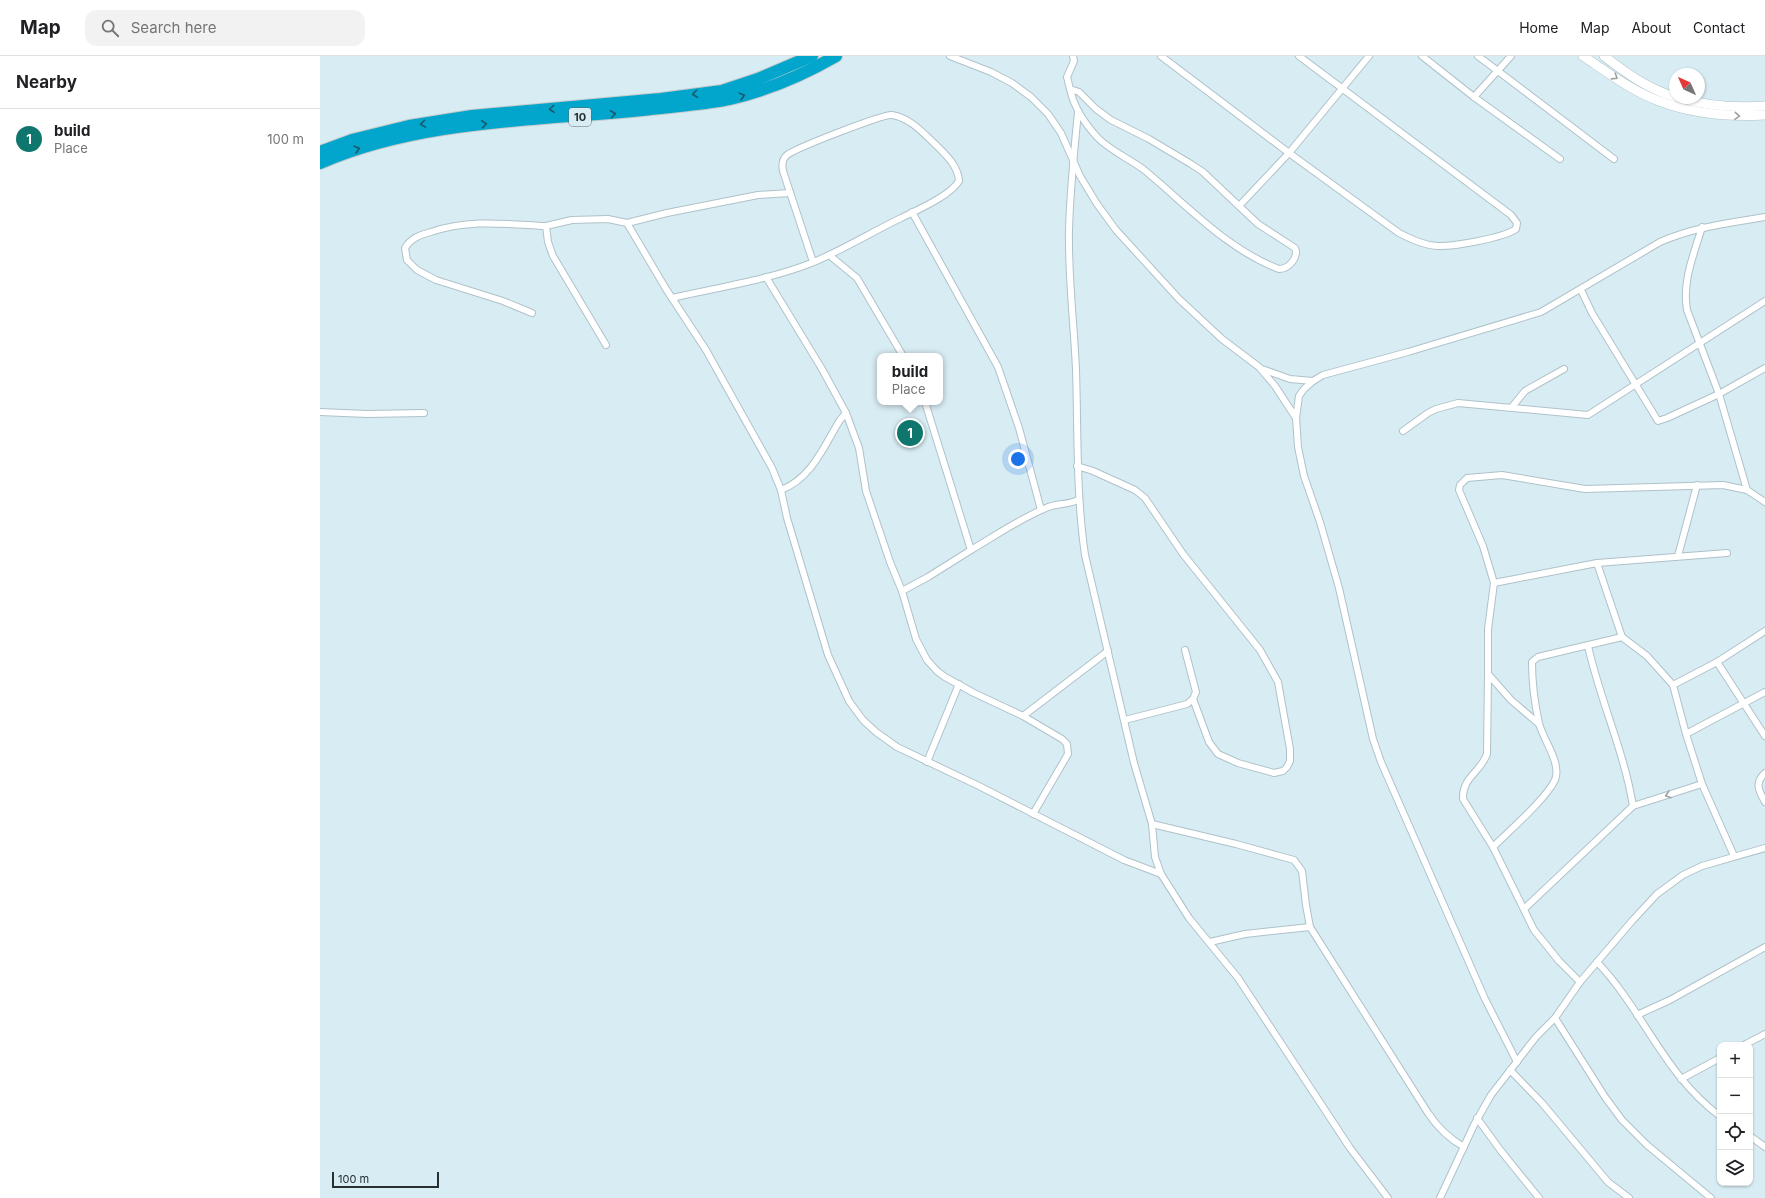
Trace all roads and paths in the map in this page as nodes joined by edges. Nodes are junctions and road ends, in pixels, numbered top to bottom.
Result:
1 (812, 56) edge
2 (836, 56) edge
3 (950, 56) edge
4 (1073, 56) edge
5 (1161, 56) edge
6 (1299, 56) edge
7 (1369, 56) edge
8 (1422, 56) edge
9 (1478, 56) edge
10 (1510, 56) edge
11 (1583, 56) edge
12 (1604, 56) edge
13 (1497, 71) junction
14 (1342, 88) junction
15 (1070, 89) junction
16 (1669, 95) edge
17 (1474, 97) junction
18 (1705, 103) edge
19 (1765, 106) edge
20 (1078, 112) junction
21 (1765, 115) edge
22 (320, 152) edge
23 (1289, 153) junction
24 (1073, 159) junction
25 (1560, 159) dead end
26 (1614, 159) dead end
27 (320, 163) edge
28 (790, 193) junction
29 (1239, 206) junction
30 (912, 212) junction
31 (1765, 218) edge
32 (627, 223) junction
33 (546, 226) junction
34 (1702, 227) junction
35 (829, 255) junction
36 (813, 262) junction
37 (766, 277) junction
38 (1580, 290) junction
39 (672, 298) junction
40 (1765, 301) edge
41 (532, 313) dead end
42 (1700, 343) junction
43 (606, 345) dead end
44 (901, 353) edge
45 (1259, 367) junction
46 (1765, 368) edge
47 (1564, 369) dead end
48 (1312, 381) junction
49 (1636, 384) junction
50 (1719, 394) junction
51 (926, 405) edge
52 (1512, 407) junction
53 (320, 412) edge
54 (424, 412) dead end
55 (846, 413) junction
56 (1296, 418) junction
57 (1403, 431) dead end
58 (1077, 466) junction
59 (1697, 485) junction
60 (781, 490) junction
61 (1747, 490) junction
62 (1078, 500) junction
63 (1765, 502) edge
64 (1041, 510) junction
65 (971, 550) junction
66 (1727, 553) dead end
67 (1678, 556) junction
68 (1597, 563) junction
69 (1494, 583) junction
70 (902, 591) junction
71 (1765, 631) edge
72 (1622, 637) junction
73 (1588, 646) junction
74 (1185, 650) dead end
75 (1108, 651) junction
76 (1718, 662) junction
77 (1488, 674) junction
78 (959, 684) junction
79 (1672, 685) junction
80 (1765, 692) edge
81 (1193, 700) junction
82 (1744, 704) junction
83 (1023, 716) junction
84 (1125, 720) junction
85 (1539, 724) junction
86 (1686, 734) junction
87 (1765, 736) edge
88 (926, 762) junction
89 (1765, 773) edge
90 (1702, 784) junction
91 (1765, 802) edge
92 (1633, 806) junction
93 (1034, 814) junction
94 (1152, 824) junction
95 (1493, 847) junction
96 (1765, 848) edge
97 (1734, 856) junction
98 (1161, 874) junction
99 (1524, 909) junction
100 (1310, 927) junction
101 (1210, 942) junction
102 (1765, 947) edge
103 (1597, 962) junction
104 (1580, 982) junction
105 (1637, 1015) junction
106 (1555, 1018) junction
107 (1765, 1034) edge
108 (1750, 1042) edge
109 (1717, 1060) edge
110 (1517, 1062) junction
111 (1510, 1070) junction
112 (1681, 1079) junction
113 (1717, 1114) edge
114 (1477, 1118) junction
115 (1753, 1138) edge
116 (1464, 1147) junction
117 (1765, 1147) edge
118 (1388, 1198) edge
119 (1440, 1198) edge
120 (1539, 1198) edge
121 (1629, 1198) edge
122 (1711, 1198) edge

1 -> 22 highway, 10
27 -> 2 highway, 10
3 - 24 street
4 - 15 street
5 - 23 street
6 - 14 street
7 - 14 street
8 - 17 street
9 - 13 street
10 - 13 street
11 -> 21 street
12 - 16 street
13 - 17 street
13 - 26 street
14 - 23 street
14 - 23 street
15 - 20 street
15 - 29 street
17 - 25 street
18 - 19 street
20 - 24 street
20 - 29 street
23 - 29 street
24 - 45 street
24 - 58 street
28 - 30 street
28 - 32 street
28 - 36 street
30 - 35 street
30 - 64 street
31 - 34 street
32 - 33 street
32 - 39 street
33 - 41 street
33 - 43 street
34 - 38 street
34 - 42 street
35 - 36 street
35 - 44 street
36 - 37 street
37 - 39 street
37 - 55 street
38 - 48 street
38 - 49 street
39 - 60 street
40 - 42 street
42 - 49 street
42 - 50 street
45 - 48 street
45 - 56 street
46 - 50 street
47 - 52 street
48 - 56 street
49 - 50 street
49 - 52 street
50 - 61 street
51 - 65 street
52 - 57 street
53 - 54 street
55 - 60 street
55 - 70 street
56 - 110 street
58 - 62 street
58 - 81 street
59 - 61 street
59 - 67 street
59 - 69 street
60 - 88 street
61 - 63 street
62 - 64 street
62 - 75 street
64 - 65 street
65 - 70 street
66 - 67 street
67 - 68 street
68 - 69 street
68 - 72 street
69 - 77 street
70 - 78 street
71 - 76 street
72 - 73 street
72 - 79 street
73 - 85 street
73 - 92 street
74 - 81 street
75 - 83 street
75 - 84 street
76 - 79 street
76 - 82 street
77 - 85 street
77 - 95 street
78 - 83 street
78 - 88 street
79 - 86 street
80 - 82 street
81 - 84 street
82 - 86 street
82 - 87 street
83 - 93 street
84 - 94 street
85 - 95 street
86 - 90 street
88 - 93 street
89 - 91 street
90 -> 92 street
90 - 97 street
92 - 99 street
93 - 98 street
94 - 98 street
94 - 100 street
95 - 99 street
96 - 97 street
97 - 103 street
98 - 101 street
99 - 104 street
100 - 101 street
100 - 116 street
101 - 118 street
102 - 105 street
103 - 104 street
103 - 105 street
104 - 106 street
105 - 112 street
106 - 110 street
106 - 122 street
107 - 108 street
109 - 112 street
110 - 111 street
111 - 114 street
111 - 121 street
112 - 113 street
114 - 116 street
114 - 120 street
115 - 117 street
116 - 119 street

